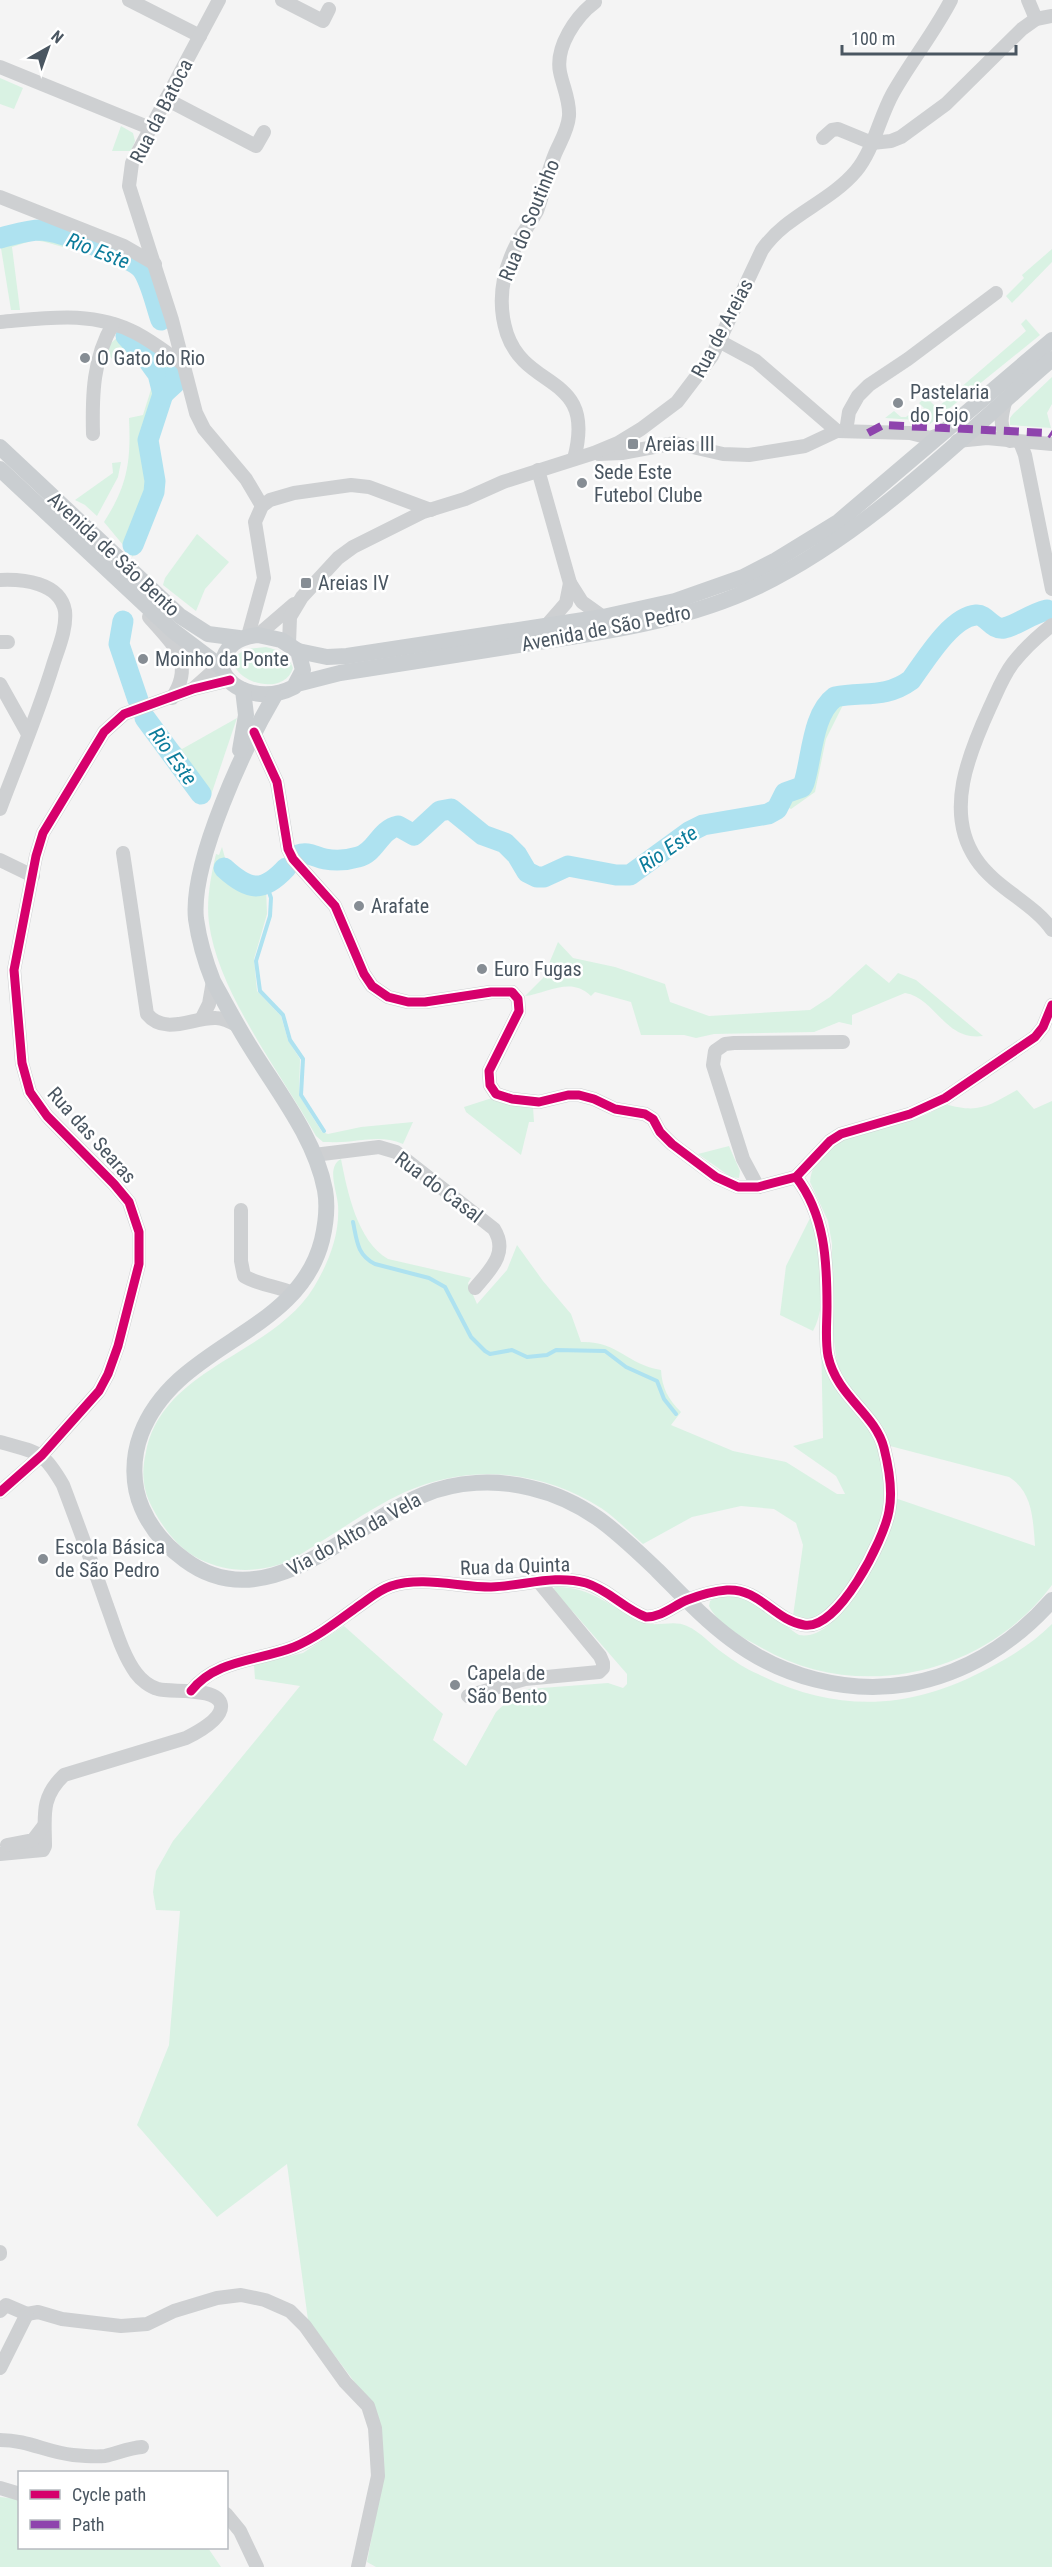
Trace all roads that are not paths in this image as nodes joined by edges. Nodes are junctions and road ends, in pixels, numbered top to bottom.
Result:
1 (129, 0) edge
2 (219, 0) edge
3 (282, 0) edge
4 (951, 0) edge
5 (1028, 0) edge
6 (595, 2) dead end
7 (329, 9) dead end
8 (1052, 16) edge
9 (1036, 19) junction
10 (200, 36) junction
11 (0, 67) edge
12 (166, 99) junction
13 (150, 128) junction
14 (264, 132) dead end
15 (823, 138) dead end
16 (872, 143) junction
17 (0, 197) edge
18 (143, 235) junction
19 (124, 246) junction
20 (155, 264) junction
21 (996, 293) dead end
22 (0, 322) edge
23 (113, 324) junction
24 (1052, 340) edge
25 (719, 341) junction
26 (1052, 359) edge
27 (183, 364) junction
28 (1006, 399) junction
29 (842, 431) junction
30 (93, 434) dead end
31 (888, 434) junction
32 (942, 434) junction
33 (957, 441) junction
34 (1015, 442) junction
35 (1052, 444) edge
36 (0, 447) edge
37 (594, 453) junction
38 (574, 459) junction
39 (908, 464) junction
40 (0, 470) edge
41 (538, 470) junction
42 (262, 506) junction
43 (431, 510) junction
44 (0, 580) edge
45 (121, 583) junction
46 (570, 583) junction
47 (1052, 589) edge
48 (302, 597) junction
49 (603, 617) junction
50 (1052, 625) edge
51 (546, 626) junction
52 (248, 636) junction
53 (294, 647) junction
54 (231, 679) junction
55 (0, 684) edge
56 (297, 684) junction
57 (275, 695) junction
58 (172, 698) junction
59 (246, 715) junction
60 (254, 732) junction
61 (28, 735) junction
62 (240, 760) junction
63 (0, 808) edge
64 (123, 854) dead end
65 (0, 860) edge
66 (33, 876) junction
67 (1050, 922) edge
68 (1052, 1005) edge
69 (221, 1008) junction
70 (843, 1042) dead end
71 (314, 1155) junction
72 (796, 1177) junction
73 (758, 1187) junction
74 (241, 1210) dead end
75 (475, 1288) dead end
76 (293, 1293) junction
77 (0, 1442) edge
78 (42, 1455) junction
79 (0, 1492) edge
80 (539, 1582) junction
81 (687, 1600) junction
82 (1052, 1600) edge
83 (191, 1691) junction
84 (468, 1696) dead end
85 (43, 1827) junction
86 (0, 1847) edge
87 (0, 1854) edge
88 (0, 2311) edge
89 (27, 2314) junction
90 (0, 2368) edge
91 (0, 2440) edge
92 (142, 2447) dead end
93 (0, 2488) edge
94 (18, 2493) edge
95 (228, 2516) edge
96 (257, 2567) edge
97 (358, 2567) edge

1 - 10 street
2 - 10 street, Rua da Batoca
3 - 7 street
4 - 16 street, Rua de Areias
5 - 9 street
6 - 38 street, Rua do Soutinho
8 - 9 street
9 - 16 street
10 - 12 street, Rua da Batoca
11 - 13 street
12 - 13 street, Rua da Batoca
12 - 14 street
13 - 18 street, Rua da Batoca
15 - 16 street
16 - 25 street, Rua de Areias
17 - 19 street
18 - 19 street
18 - 20 street, Rua da Batoca
19 - 20 street
20 - 27 street, Rua da Batoca
21 - 29 street
22 - 23 street
23 - 27 street
23 - 30 street
24 - 32 main road, Avenida de São Pedro
25 - 29 street
25 - 37 street, Rua de Areias
26 - 28 main road, Avenida de São Pedro
27 - 42 street, Rua da Batoca
28 - 33 main road, Avenida de São Pedro
28 - 34 street
29 - 31 street
29 - 37 street
31 - 32 street
31 - 39 street
32 - 39 main road, Avenida de São Pedro
33 - 34 street
33 - 56 main road, Avenida de São Pedro
34 - 35 street
34 - 47 street
36 - 52 main road, Avenida de São Bento
37 - 38 street, Rua de Areias
38 - 41 street, Rua de Areias
39 - 49 main road, Avenida de São Pedro
40 - 45 main road, Avenida de São Bento
41 - 43 street, Rua de Areias
41 - 46 street
42 - 43 street
42 - 52 street
43 - 48 street, Rua de Areias
44 - 61 street
45 - 54 main road, Avenida de São Bento
45 - 58 street
46 - 49 street
46 - 51 street
48 - 52 street, Rua de Areias
48 - 53 street, Rua de Areias
49 - 51 main road, Avenida de São Pedro
50 - 67 street
51 - 53 main road, Avenida de São Pedro
52 - 53 main road, Avenida de São Pedro
52 - 54 main road
53 - 56 main road
54 - 57 main road
54 - 58 street, Rua das Searas
54 - 59 main road
55 - 61 street
56 - 57 main road, Avenida de São Pedro
57 - 60 main road
58 - 66 street, Rua das Searas
59 - 60 main road
59 - 62 main road
60 - 62 main road
60 - 73 street
61 - 63 street
62 - 69 main road, Via do Alto da Vela
64 - 69 street
65 - 66 street
66 - 78 street, Rua das Searas
68 - 72 street
69 - 71 main road, Via do Alto da Vela
70 - 73 street
71 - 75 street, Rua do Casal
71 - 76 main road, Via do Alto da Vela
72 - 73 street
72 - 81 street, Rua da Quinta
74 - 76 street
76 - 81 main road, Via do Alto da Vela
77 - 78 street
78 - 79 street, Rua das Searas
78 - 83 street
80 - 81 street, Rua da Quinta
80 - 83 street, Rua da Quinta
80 - 84 street
81 - 82 main road, Via do Alto da Vela
83 - 85 street
85 - 86 street
85 - 87 street
88 - 89 street
89 - 90 street
89 - 97 street
91 - 92 street
93 - 94 street
95 - 96 street

